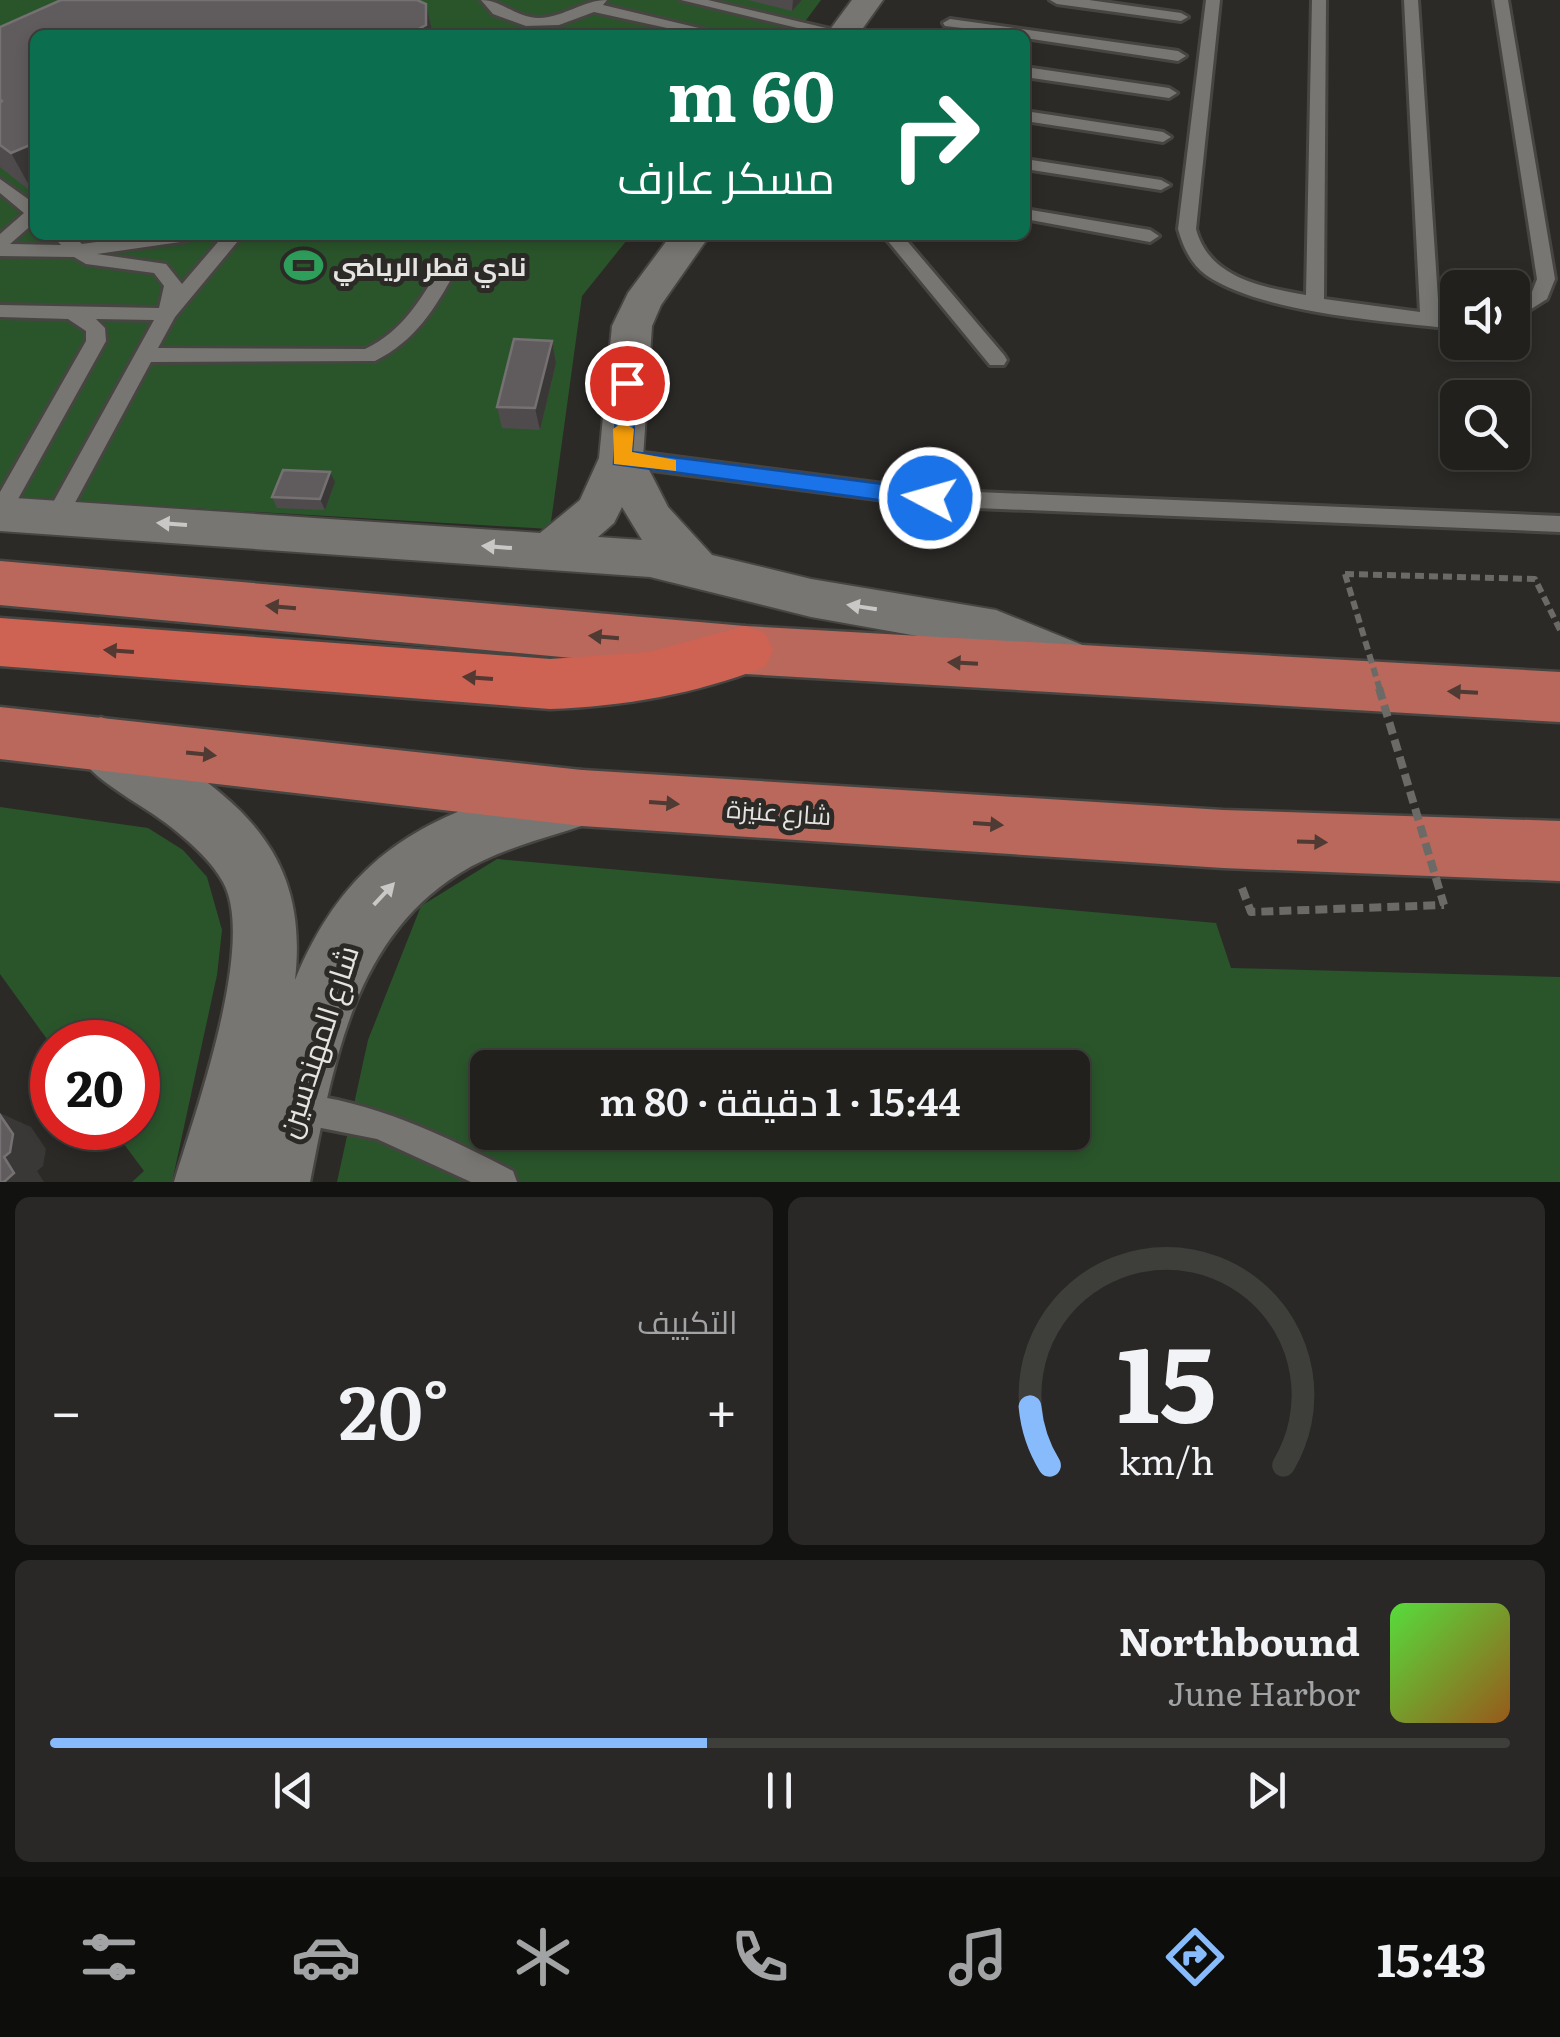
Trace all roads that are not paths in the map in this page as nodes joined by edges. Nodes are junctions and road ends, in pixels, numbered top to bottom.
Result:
1 (488, 0) edge
2 (688, 0) edge
3 (868, 0) edge
4 (1056, 0) edge
5 (1213, 0) edge
6 (1320, 0) edge
7 (1410, 0) edge
8 (1501, 0) edge
9 (596, 4) edge
10 (504, 15) junction
11 (1181, 17) dead end
12 (565, 18) junction
13 (950, 23) edge
14 (508, 30) edge
15 (545, 30) edge
16 (700, 30) edge
17 (824, 30) edge
18 (845, 30) edge
19 (998, 30) edge
20 (1030, 35) edge
21 (1178, 56) dead end
22 (1030, 73) edge
23 (1169, 93) dead end
24 (1030, 117) edge
25 (1163, 137) dead end
26 (1030, 165) edge
27 (0, 184) edge
28 (1161, 185) dead end
29 (30, 208) edge
30 (1030, 215) edge
31 (30, 217) edge
32 (1150, 236) dead end
33 (65, 240) edge
34 (152, 240) edge
35 (230, 240) edge
36 (688, 240) edge
37 (896, 240) edge
38 (0, 247) edge
39 (74, 251) junction
40 (447, 270) dead end
41 (1315, 301) junction
42 (1530, 302) edge
43 (0, 310) edge
44 (76, 314) junction
45 (167, 314) junction
46 (1430, 318) junction
47 (1440, 319) edge
48 (145, 355) junction
49 (997, 360) dead end
50 (621, 458) junction
51 (0, 512) edge
52 (56, 518) junction
53 (1560, 524) edge
54 (550, 550) junction
55 (697, 570) junction
56 (0, 583) edge
57 (0, 642) edge
58 (745, 650) junction
59 (1089, 670) junction
60 (1560, 697) edge
61 (0, 733) edge
62 (102, 743) junction
63 (582, 798) junction
64 (1560, 851) edge
65 (289, 1108) junction
66 (212, 1182) edge
67 (273, 1182) edge
68 (502, 1182) edge

1 - 10 lane
2 - 17 lane
3 - 18 street
4 - 11 lane
5 - 41 lane
6 - 41 lane
7 - 46 lane
8 - 42 lane
9 - 12 lane
9 - 16 lane
10 - 12 lane
10 - 14 lane
12 - 15 lane
13 - 19 lane
20 - 21 lane
22 - 23 lane
24 - 25 lane
26 - 28 lane
27 - 29 lane
30 - 32 lane
31 - 38 lane
33 - 39 lane
34 - 39 lane
35 - 45 lane
36 - 50 street
37 - 49 lane
38 - 39 lane
39 - 45 lane
40 - 48 lane
41 - 46 lane
43 - 44 lane
44 - 45 lane
44 - 51 lane
45 - 48 lane
46 - 47 lane
48 - 52 lane
50 - 53 lane
50 - 54 street
50 - 55 street
51 - 52 street
54 -> 52 street
54 - 55 street
59 -> 55 street
58 -> 56 main road
58 -> 57 highway
59 -> 58 main road
60 -> 59 main road
61 - 62 main road, شارع عنيزة
62 -> 63 main road, شارع عنيزة
62 - 66 street
63 -> 64 main road, شارع عنيزة
65 -> 63 street, شارع المهندسين
65 - 67 street, شارع المهندسين
65 - 68 lane

